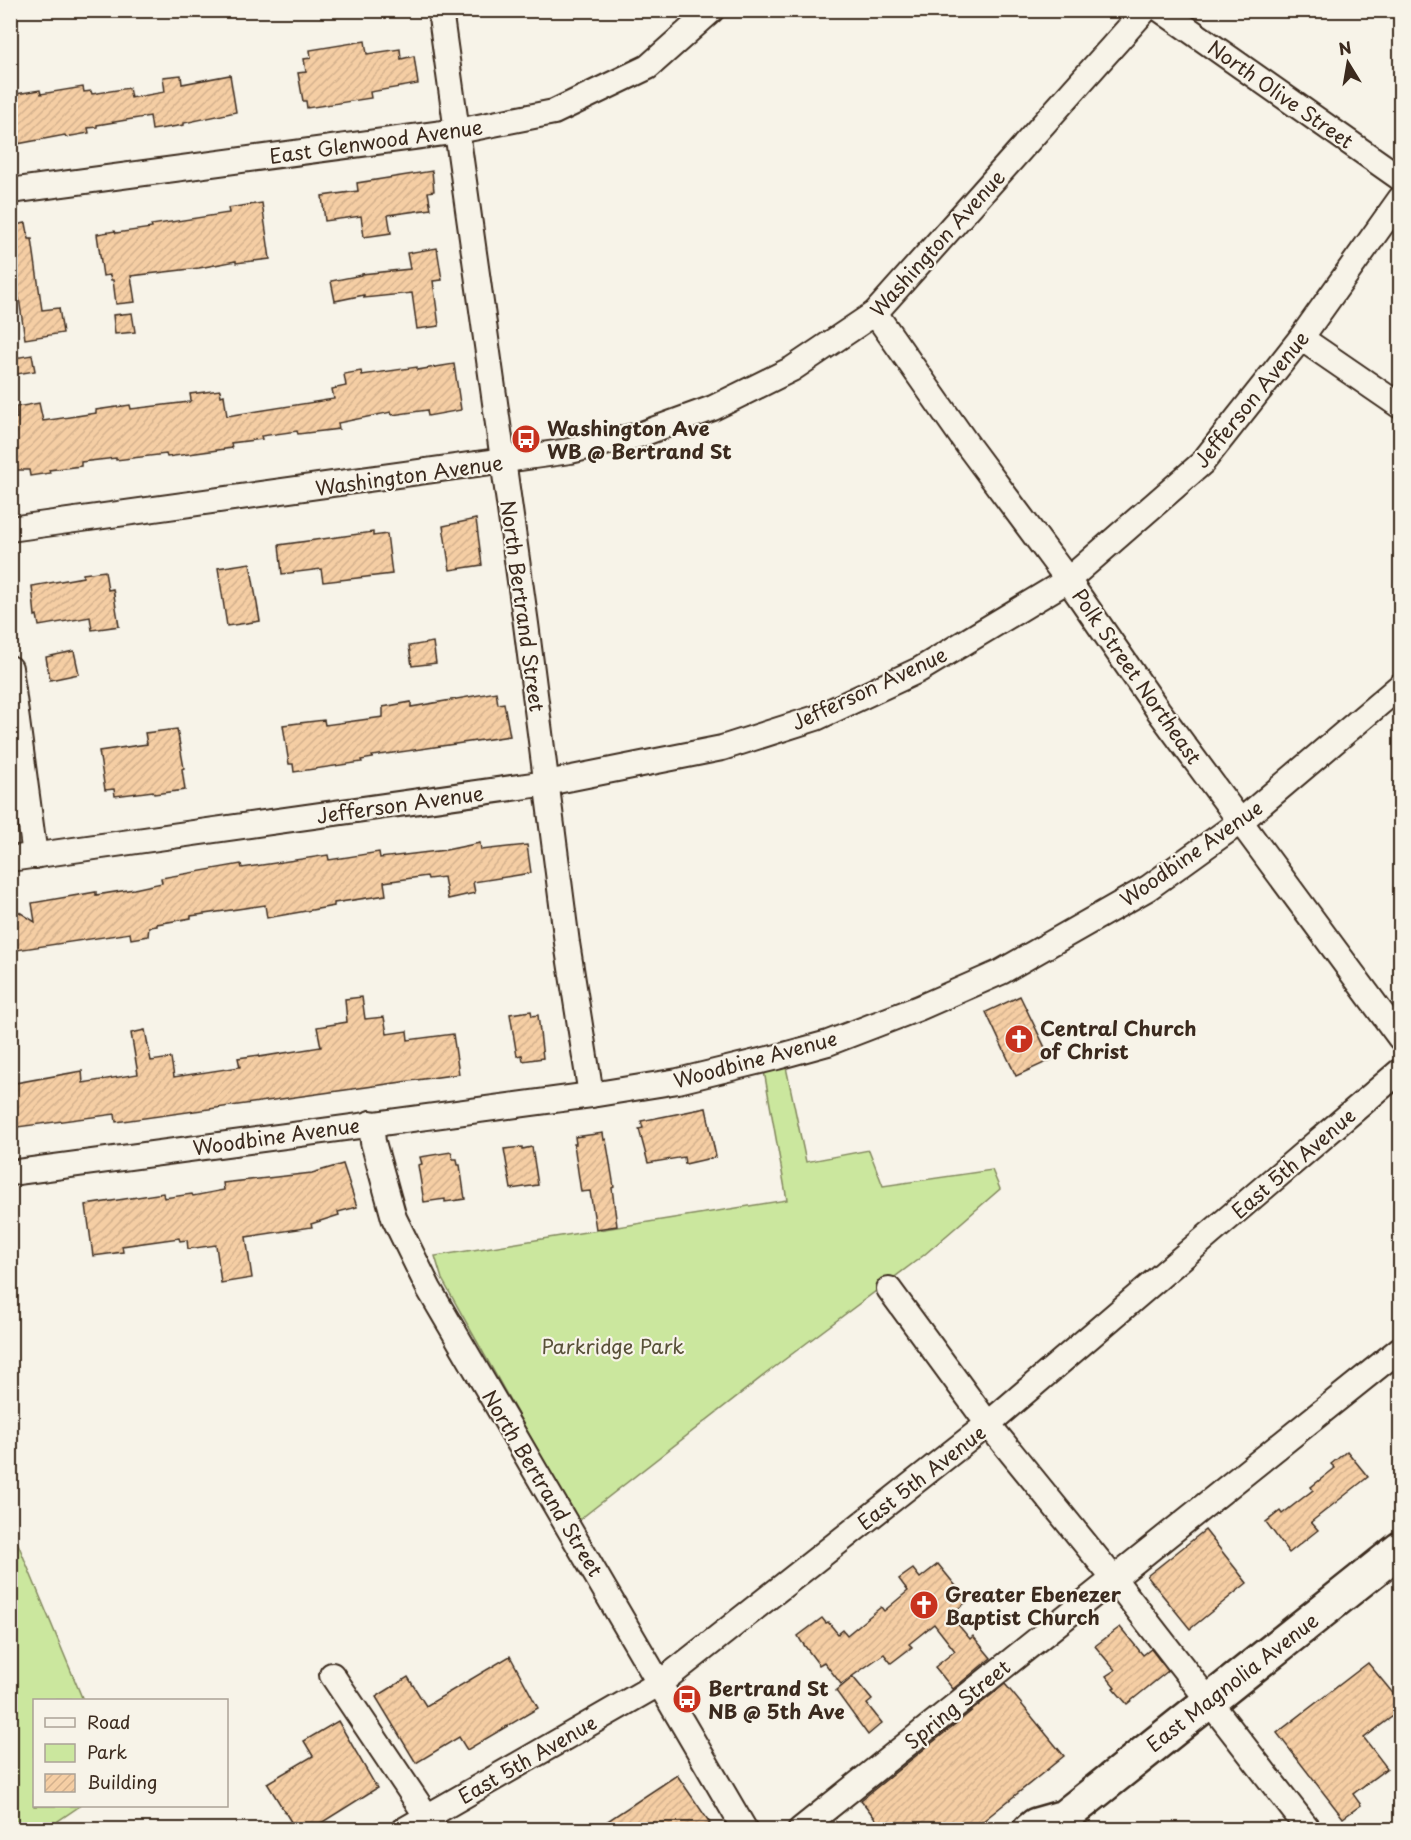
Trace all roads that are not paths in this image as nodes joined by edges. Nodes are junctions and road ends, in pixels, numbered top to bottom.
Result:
1 (440, 10) edge
2 (712, 10) edge
3 (1145, 10) edge
4 (1161, 10) edge
5 (458, 131) junction
6 (1401, 178) edge
7 (10, 191) edge
8 (1401, 199) edge
9 (875, 313) junction
10 (1301, 338) junction
11 (1401, 406) edge
12 (502, 462) junction
13 (10, 529) edge
14 (1068, 580) junction
15 (10, 668) edge
16 (1401, 686) edge
17 (547, 783) junction
18 (1241, 821) junction
19 (35, 856) junction
20 (10, 859) edge
21 (1401, 1038) edge
22 (1401, 1071) edge
23 (591, 1095) junction
24 (371, 1123) junction
25 (10, 1173) edge
26 (889, 1289) dead end
27 (1401, 1349) edge
28 (988, 1424) junction
29 (1401, 1549) edge
30 (1114, 1579) junction
31 (332, 1675) dead end
32 (660, 1683) junction
33 (1209, 1700) junction
34 (430, 1823) edge
35 (1060, 1823) edge
36 (404, 1830) edge
37 (745, 1830) edge
38 (800, 1830) edge
39 (1030, 1830) edge
40 (1308, 1830) edge

1 - 5 street, North Bertrand Street
2 - 5 street, East Glenwood Avenue
3 - 9 street, Washington Avenue
4 - 6 street, North Olive Street
5 - 7 street, East Glenwood Avenue
5 - 12 street, North Bertrand Street
8 - 10 street, Jefferson Avenue
9 - 12 street, Washington Avenue
9 - 14 street, Polk Street Northeast
10 - 11 street
10 - 14 street, Jefferson Avenue
12 - 13 street, Washington Avenue
12 - 17 street, North Bertrand Street
14 - 17 street, Jefferson Avenue
14 - 18 street, Polk Street Northeast
15 - 19 street
16 - 18 street, Woodbine Avenue
17 - 19 street, Jefferson Avenue
17 - 23 street, North Bertrand Street
18 - 21 street, Polk Street Northeast
18 - 23 street, Woodbine Avenue
19 - 20 street, Jefferson Avenue
22 - 28 street, East 5th Avenue
23 - 24 street, Woodbine Avenue
24 - 25 street, Woodbine Avenue
24 - 32 street, North Bertrand Street
26 - 28 street
27 - 30 street, Spring Street
28 - 30 street
28 - 32 street, East 5th Avenue
29 - 33 main road, East Magnolia Avenue
30 - 33 street
30 - 38 street, Spring Street
31 - 34 street
32 - 34 street, East 5th Avenue
32 - 37 street, North Bertrand Street
33 - 35 main road, East Magnolia Avenue
33 - 40 street
34 - 36 street, East 5th Avenue
35 - 39 main road, East Magnolia Avenue

